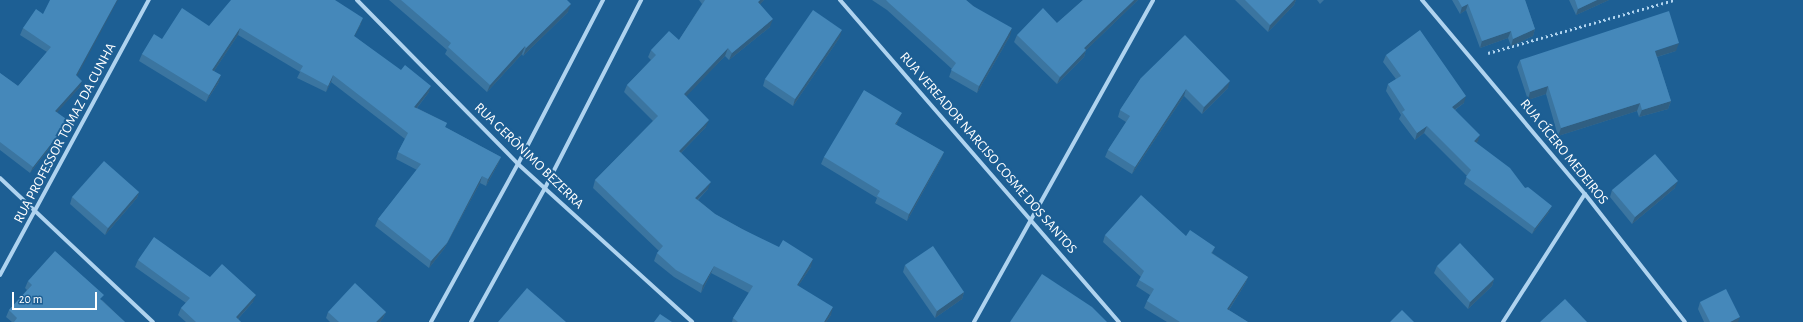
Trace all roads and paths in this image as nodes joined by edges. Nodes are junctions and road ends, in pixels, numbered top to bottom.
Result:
1 (149, 0) edge
2 (357, 0) edge
3 (603, 0) edge
4 (640, 0) edge
5 (840, 0) edge
6 (1153, 0) edge
7 (1422, 0) edge
8 (1674, 0) edge
9 (1472, 58) junction
10 (518, 164) junction
11 (0, 178) edge
12 (544, 188) junction
13 (1585, 194) junction
14 (36, 211) junction
15 (1032, 220) junction
16 (0, 276) edge
17 (153, 322) edge
18 (431, 322) edge
19 (471, 322) edge
20 (692, 322) edge
21 (974, 322) edge
22 (1119, 322) edge
23 (1503, 322) edge
24 (1685, 322) edge

1 - 14 street, RUA PROFESSOR TOMAZ DA CUNHA
2 - 10 street, RUA GERÔNIMO BEZERRA
3 - 10 street
4 - 12 street
5 - 15 street, RUA VEREADOR NARCISO COSME DOS SANTOS
6 - 15 street
7 - 9 street, RUA CÍCERO MEDEIROS
8 - 9 path
9 - 13 street, RUA CÍCERO MEDEIROS
10 - 12 street, RUA GERÔNIMO BEZERRA
10 - 18 street
11 - 14 street
12 - 19 street
12 - 20 street, RUA GERÔNIMO BEZERRA
13 - 23 street
13 - 24 street, RUA CÍCERO MEDEIROS
14 - 16 street, RUA PROFESSOR TOMAZ DA CUNHA
14 - 17 street
15 - 21 street
15 - 22 street, RUA VEREADOR NARCISO COSME DOS SANTOS

